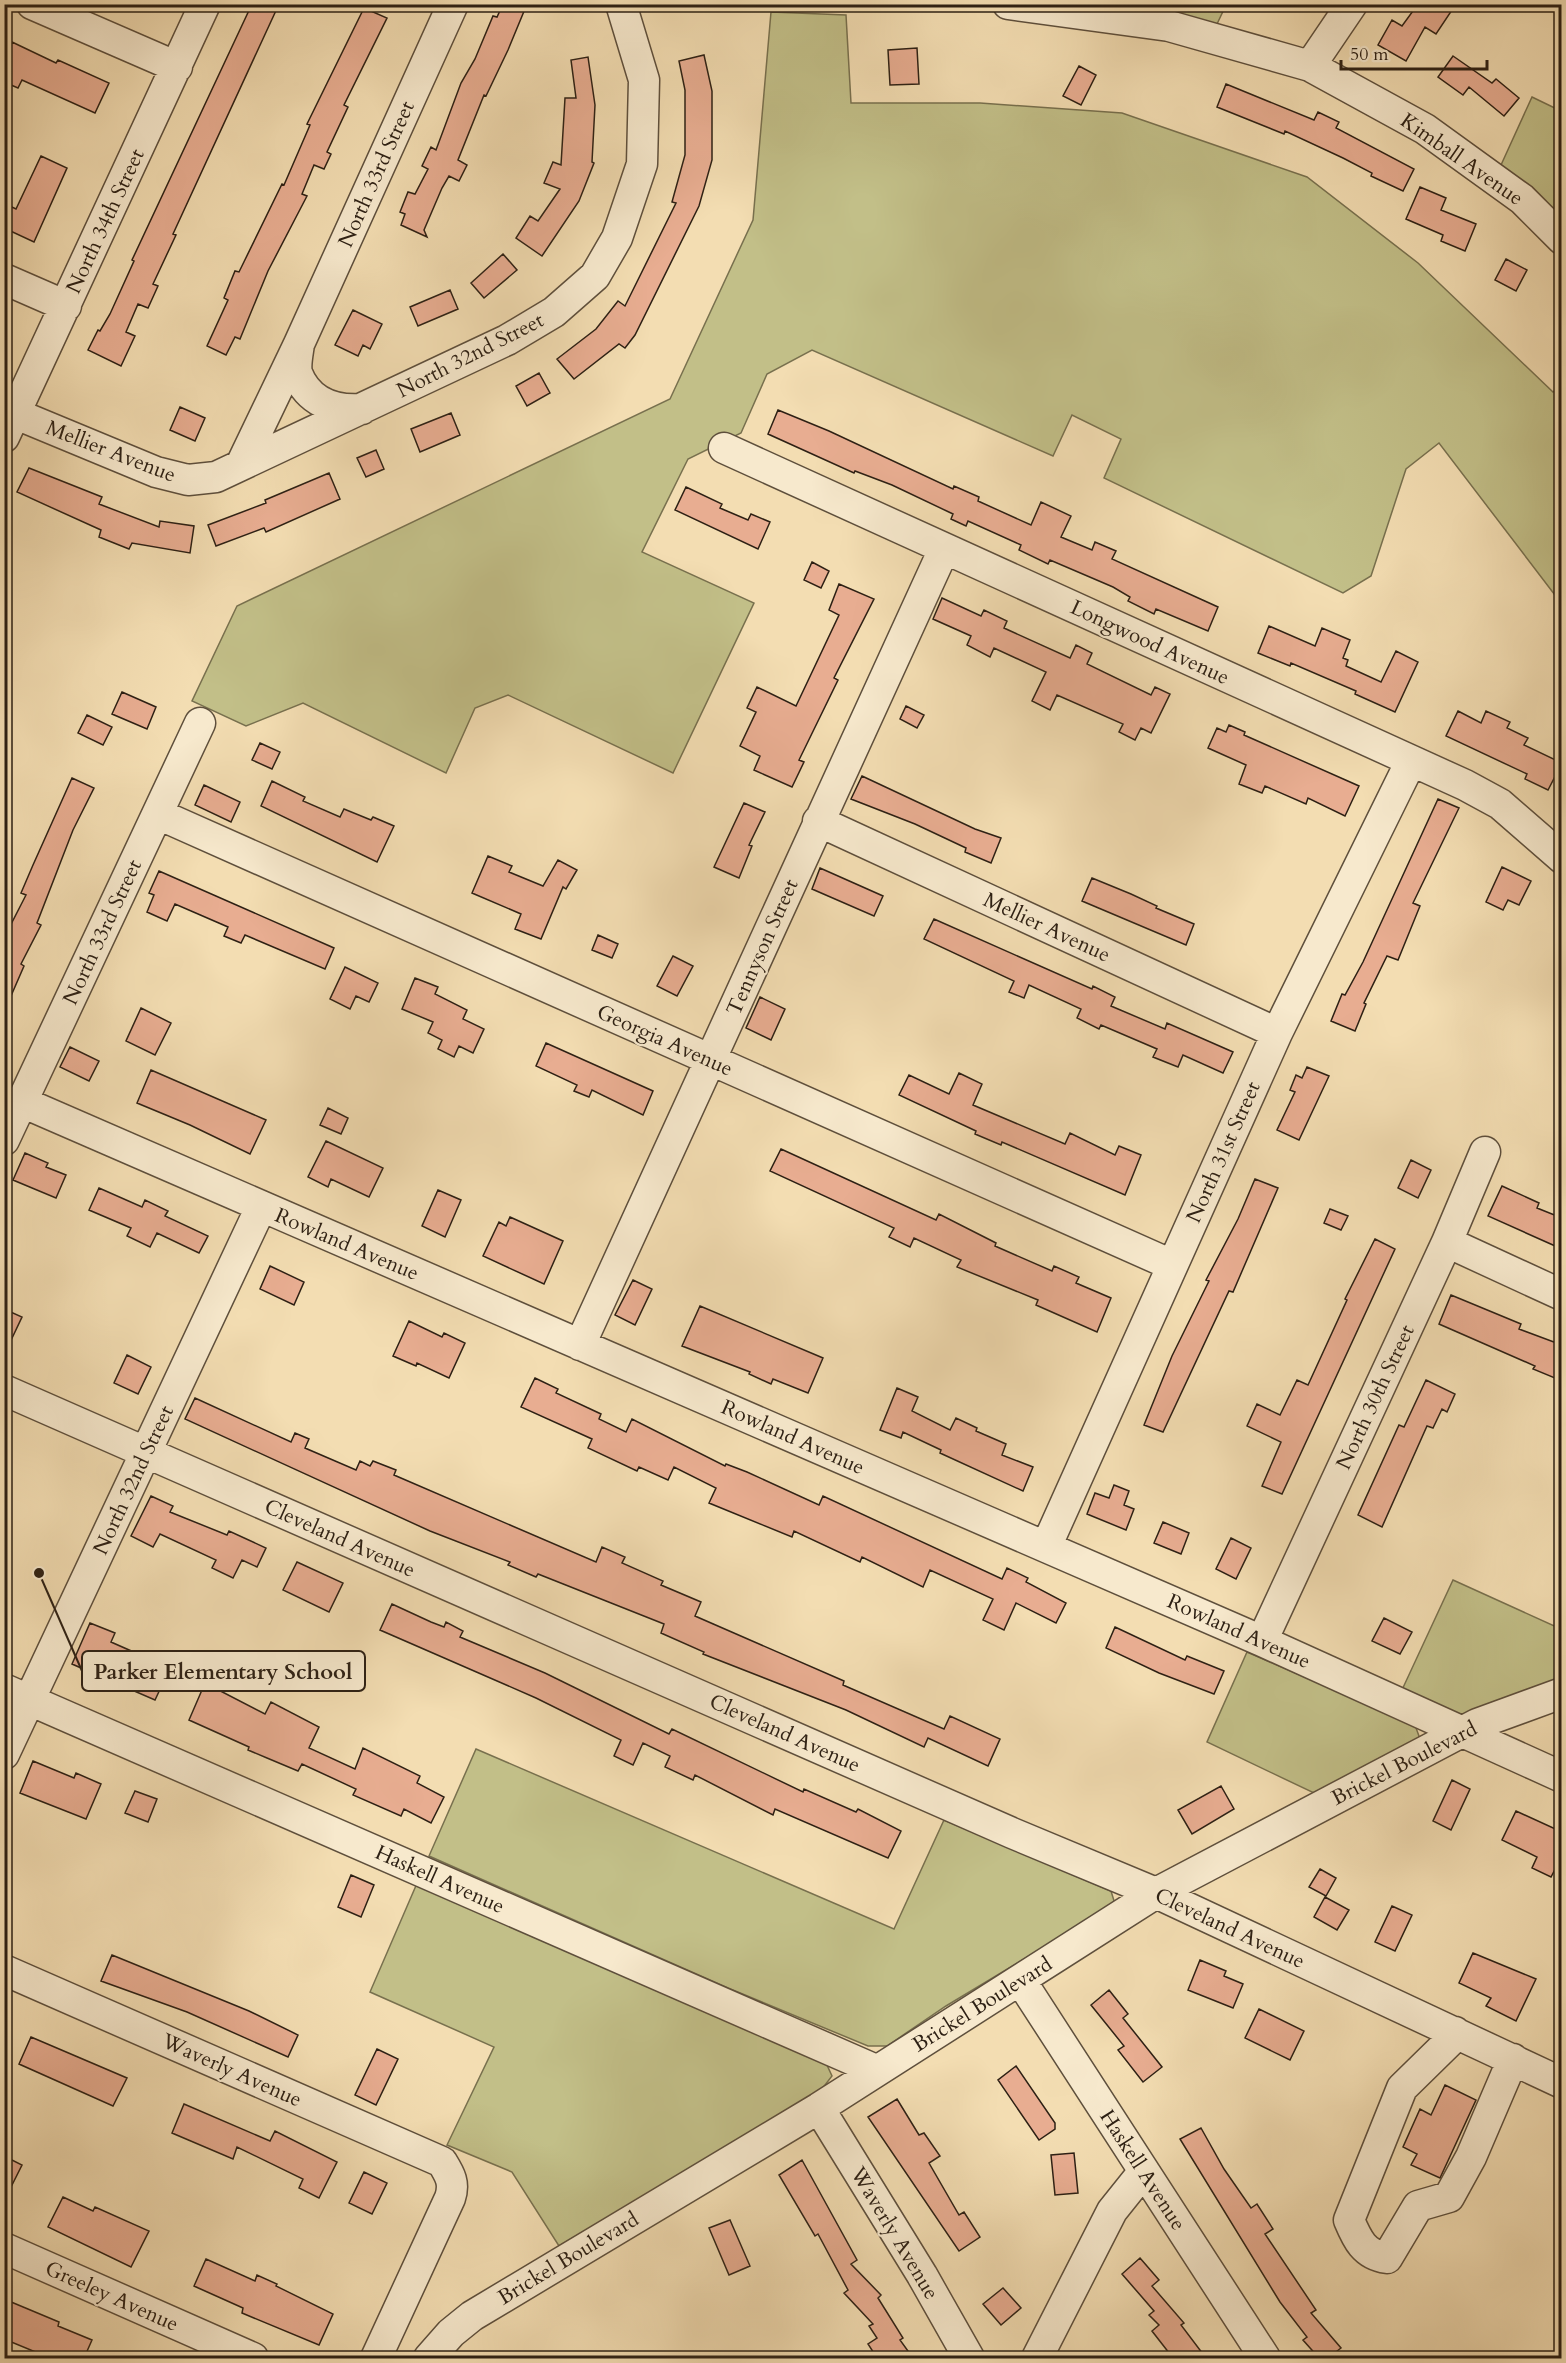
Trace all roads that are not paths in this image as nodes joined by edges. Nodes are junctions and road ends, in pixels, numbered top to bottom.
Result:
1 (32, 4) edge
2 (205, 4) edge
3 (453, 4) edge
4 (621, 4) edge
5 (1008, 4) edge
6 (1352, 4) edge
7 (1310, 66) junction
8 (177, 67) junction
9 (1562, 239) edge
10 (4, 279) edge
11 (66, 306) junction
12 (299, 344) junction
13 (362, 409) junction
14 (10, 426) edge
15 (724, 448) dead end
16 (241, 465) junction
17 (944, 549) junction
18 (200, 723) dead end
19 (1411, 762) junction
20 (158, 814) junction
21 (818, 821) junction
22 (1562, 858) edge
23 (1277, 1033) junction
24 (711, 1061) junction
25 (22, 1102) junction
26 (4, 1140) edge
27 (1485, 1152) dead end
28 (261, 1207) junction
29 (1447, 1242) junction
30 (1172, 1265) junction
31 (1562, 1295) edge
32 (580, 1345) junction
33 (4, 1390) edge
34 (145, 1452) junction
35 (1046, 1547) junction
36 (1262, 1641) junction
37 (1562, 1693) edge
38 (17, 1694) edge
39 (1464, 1731) junction
40 (4, 1754) edge
41 (1562, 1778) edge
42 (1156, 1893) junction
43 (4, 1970) edge
44 (1021, 1981) junction
45 (1455, 2032) junction
46 (1513, 2059) junction
47 (876, 2070) junction
48 (1562, 2083) edge
49 (819, 2108) junction
50 (1144, 2172) junction
51 (4, 2248) edge
52 (253, 2358) edge
53 (376, 2358) edge
54 (429, 2358) edge
55 (969, 2358) edge
56 (1037, 2358) edge
57 (1265, 2358) edge

1 - 8 street
2 - 8 street, North 34th Street
3 - 12 street, North 33rd Street
4 - 13 street, North 32nd Street
5 - 7 street, Kimball Avenue
6 - 7 street
7 - 9 street, Kimball Avenue
8 - 11 street, North 34th Street
10 - 11 street
11 - 14 street, North 34th Street
12 - 13 street, North 33rd Street
12 - 16 street, North 33rd Street
13 - 16 street, North 32nd Street
14 - 16 street, Mellier Avenue
15 - 17 street, Longwood Avenue
17 - 19 street, Longwood Avenue
17 - 21 street, Tennyson Street
18 - 20 street, North 33rd Street
19 - 22 street, Longwood Avenue
19 - 23 street, North 31st Street
20 - 24 street, Georgia Avenue
20 - 25 street, North 33rd Street
21 - 23 street, Mellier Avenue
21 - 24 street, Tennyson Street
23 - 30 street, North 31st Street
24 - 30 street, Georgia Avenue
24 - 32 street, Tennyson Street
25 - 26 street, North 33rd Street
25 - 28 street, Rowland Avenue
27 - 29 street, North 30th Street
28 - 32 street, Rowland Avenue
28 - 34 street, North 32nd Street
29 - 31 street
29 - 36 street, North 30th Street
30 - 35 street, North 31st Street
32 - 35 street, Rowland Avenue
33 - 34 street, Cleveland Avenue
34 - 38 street, North 32nd Street
34 - 42 street, Cleveland Avenue
35 - 36 street, Rowland Avenue
36 - 39 street, Rowland Avenue
37 - 39 street, Brickel Boulevard
38 - 40 street, North 32nd Street
38 - 47 street, Haskell Avenue
39 - 41 street, Rowland Avenue
39 - 42 street, Brickel Boulevard
42 - 44 street, Brickel Boulevard
42 - 45 street, Cleveland Avenue
43 - 53 street, Waverly Avenue
44 - 47 street, Brickel Boulevard
44 - 50 street, Haskell Avenue
45 - 46 street, Cleveland Avenue
45 - 46 street
46 - 48 street, Cleveland Avenue
47 - 49 street, Brickel Boulevard
49 - 54 street, Brickel Boulevard
49 - 55 street, Waverly Avenue
50 - 56 street
50 - 57 street, Haskell Avenue
51 - 52 street, Greeley Avenue

